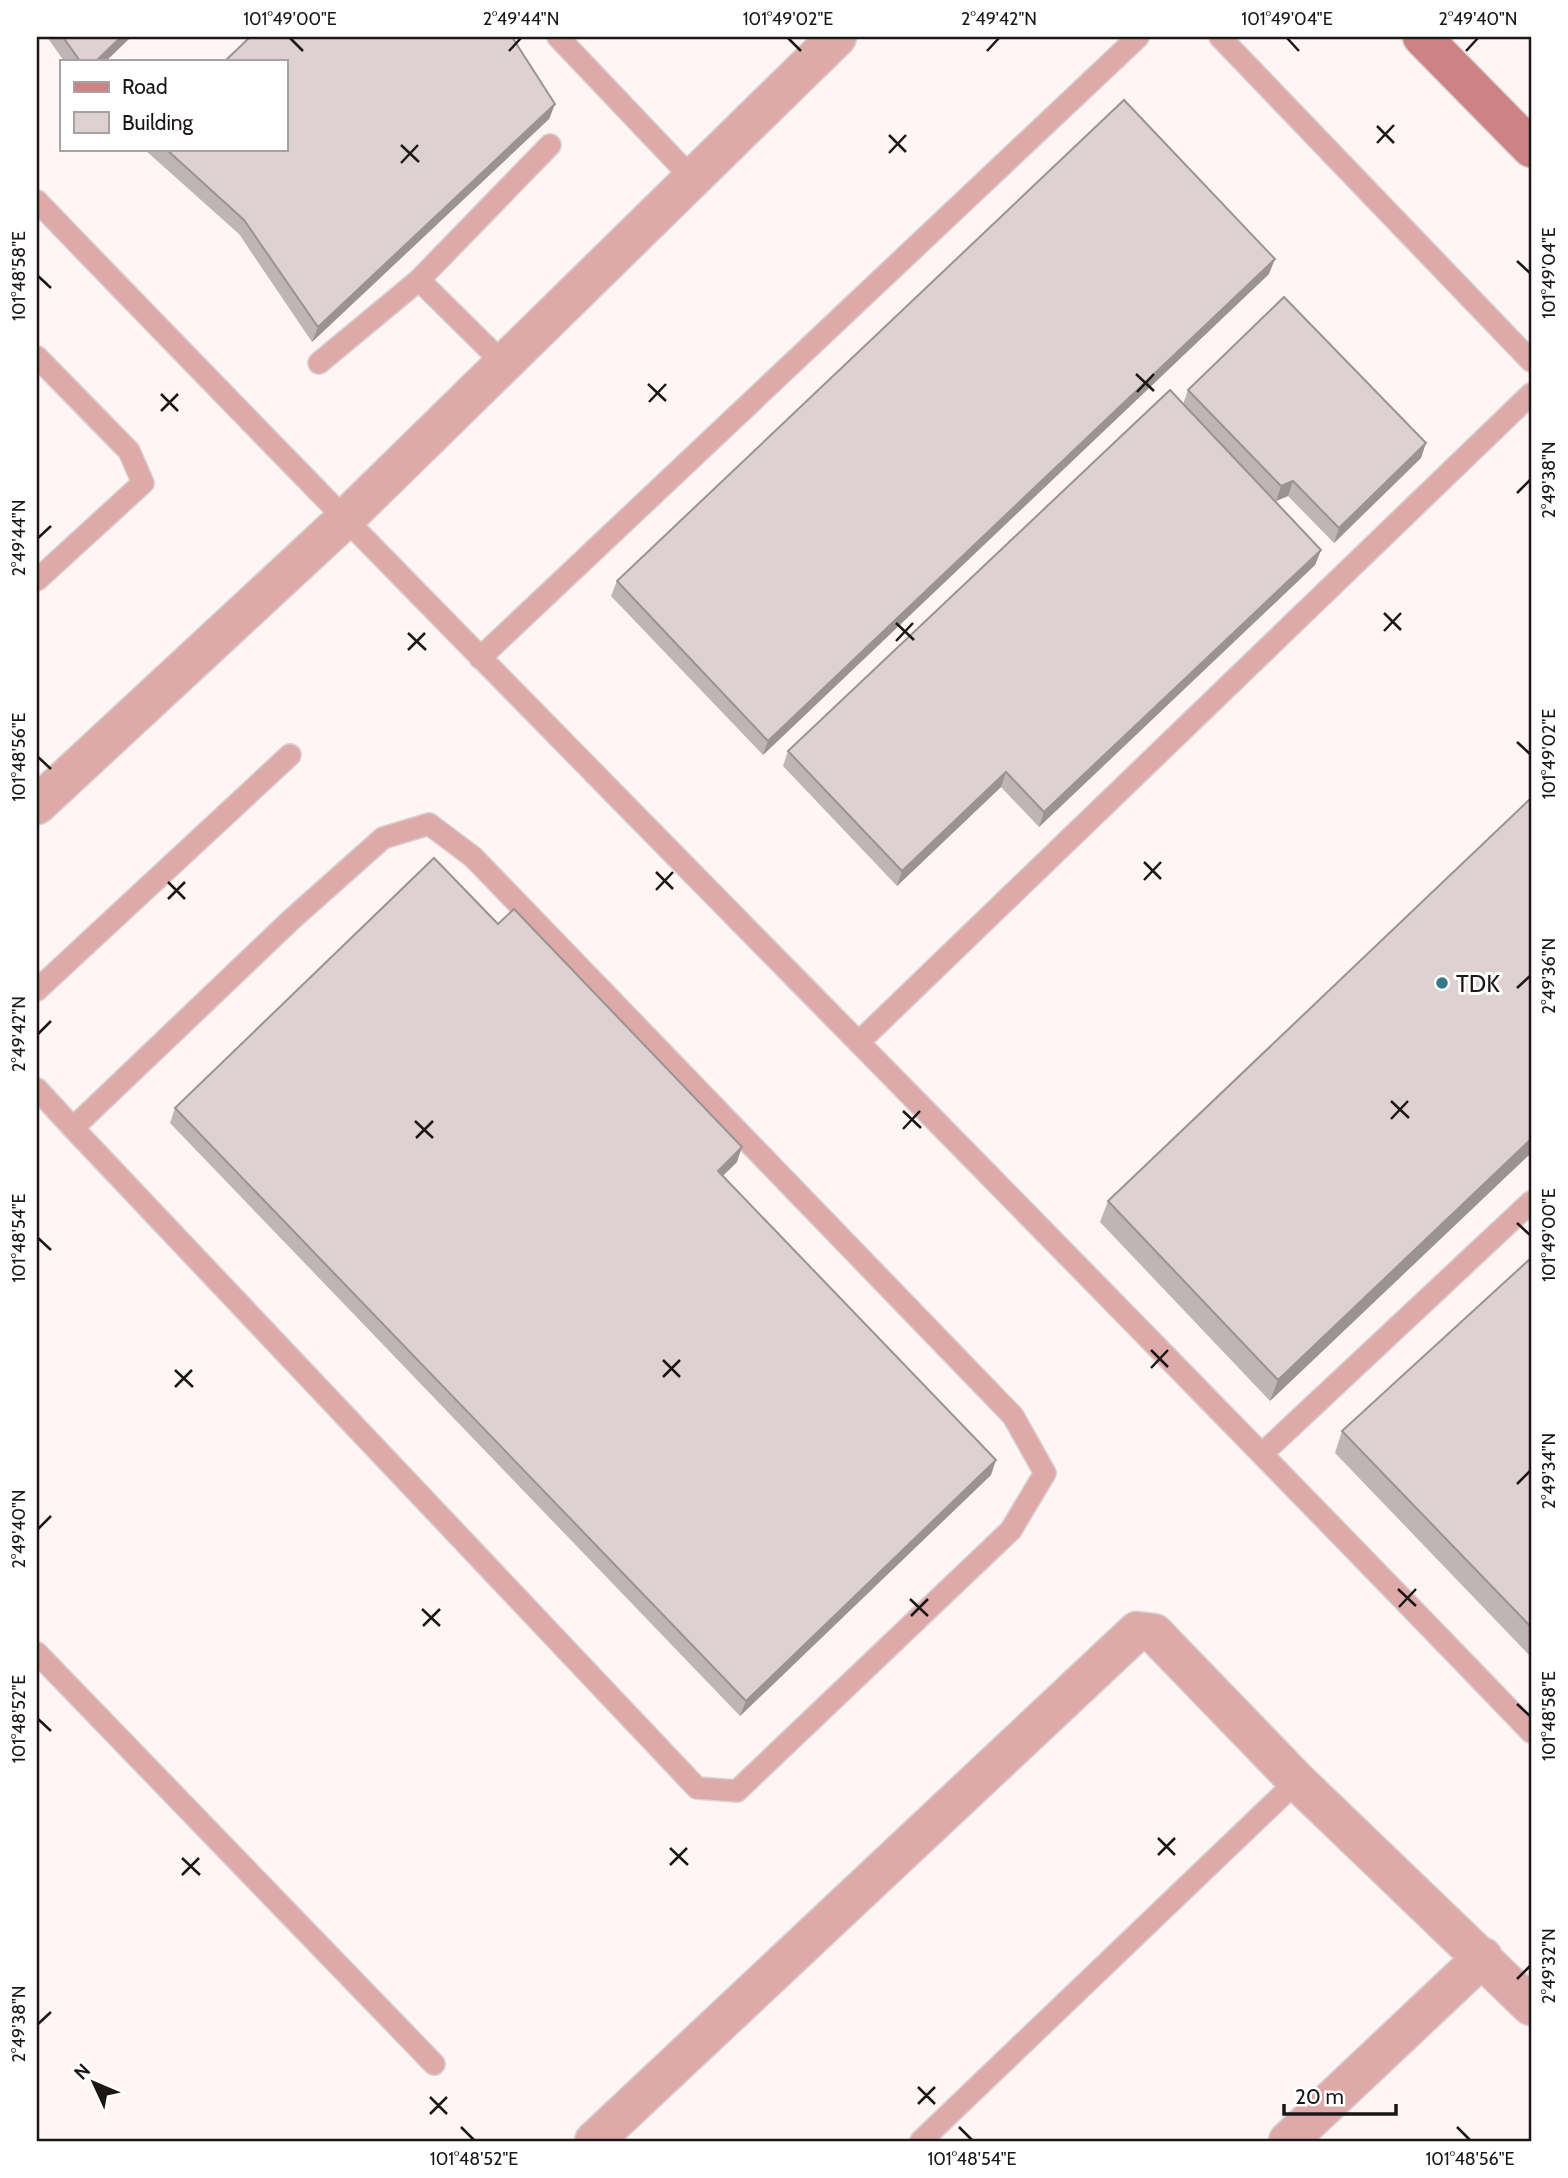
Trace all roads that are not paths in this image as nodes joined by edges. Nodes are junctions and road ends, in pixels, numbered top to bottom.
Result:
1 (558, 37) edge
2 (837, 37) edge
3 (1138, 37) edge
4 (1220, 37) edge
5 (1422, 37) edge
6 (550, 145) dead end
7 (1531, 148) edge
8 (691, 177) junction
9 (37, 201) edge
10 (419, 280) junction
11 (37, 357) edge
12 (1531, 361) edge
13 (319, 363) dead end
14 (503, 363) junction
15 (1531, 394) edge
16 (344, 520) junction
17 (37, 580) edge
18 (480, 658) junction
19 (290, 755) dead end
20 (37, 804) edge
21 (37, 990) edge
22 (859, 1042) junction
23 (37, 1089) edge
24 (73, 1128) junction
25 (1531, 1202) edge
26 (1263, 1453) junction
27 (37, 1653) edge
28 (1531, 1732) edge
29 (1297, 1781) junction
30 (1483, 1957) junction
31 (1531, 2006) edge
32 (435, 2064) dead end
33 (594, 2141) edge
34 (921, 2141) edge
35 (1288, 2141) edge

1 - 8 lane
2 - 8 street
3 - 18 lane
4 - 12 lane
5 - 7 main road
6 - 10 lane
8 - 14 street
9 - 16 lane
10 - 13 lane
10 - 14 lane
11 - 17 lane
14 - 16 street
15 - 22 lane
16 - 18 lane
16 - 20 street
18 - 22 lane
19 - 21 lane
22 - 26 lane
23 - 24 lane
24 - 24 lane
25 - 26 lane
26 - 28 lane
27 - 32 lane
29 - 30 street
29 - 33 street
29 - 34 lane
30 - 31 street
30 - 35 street

